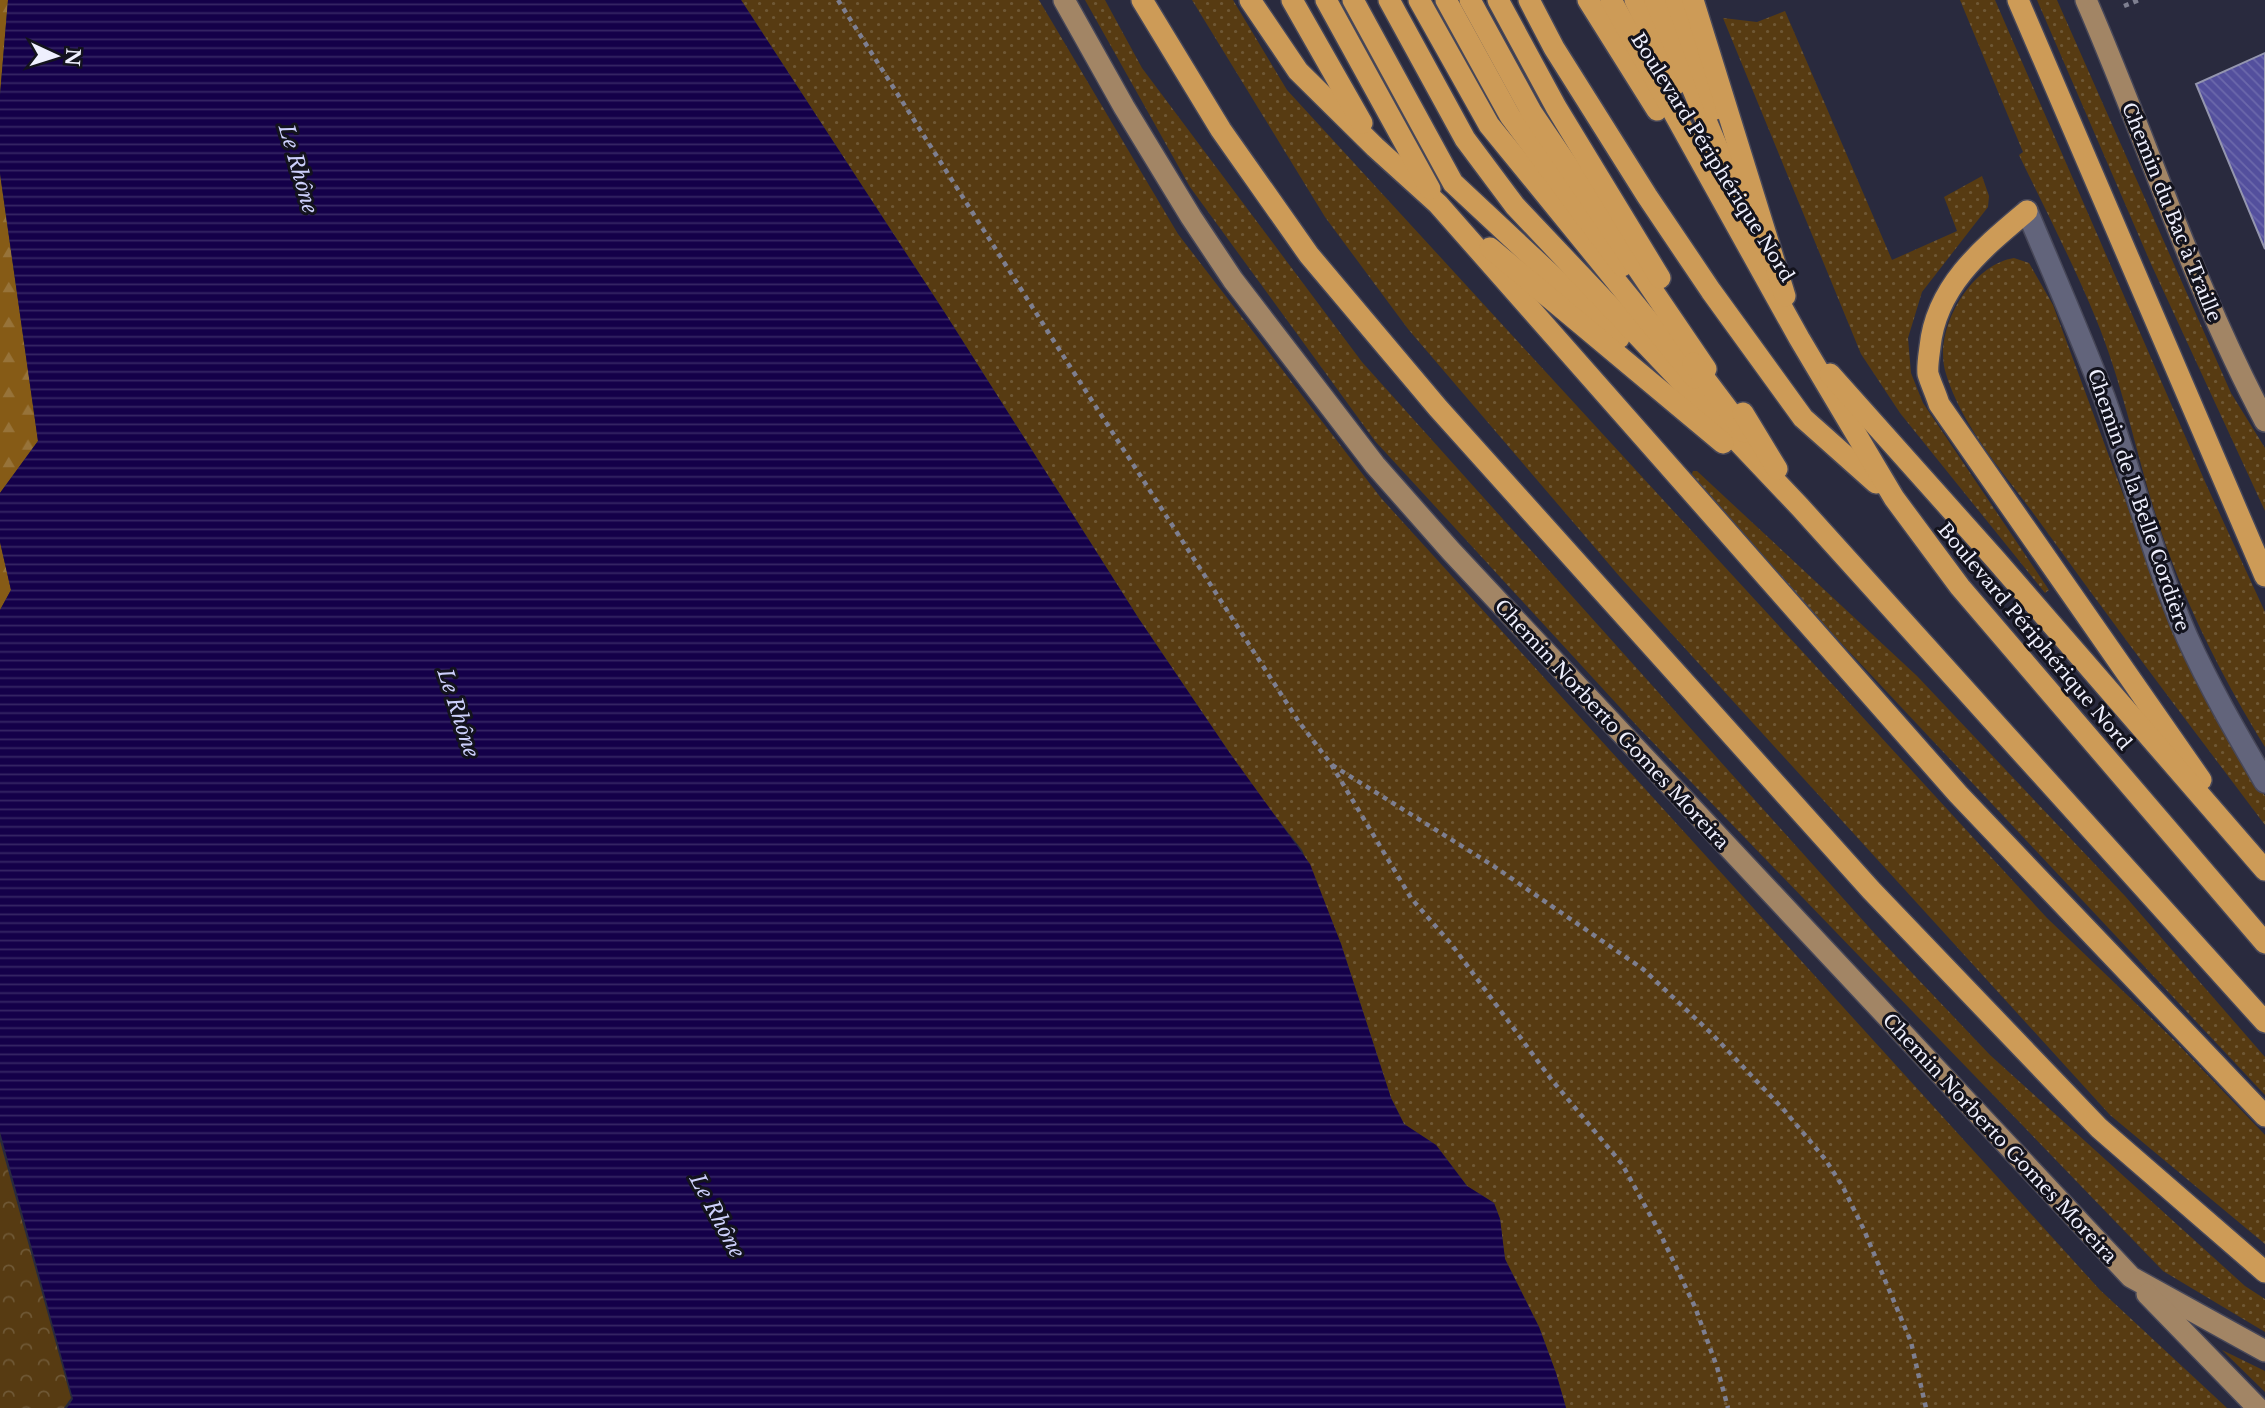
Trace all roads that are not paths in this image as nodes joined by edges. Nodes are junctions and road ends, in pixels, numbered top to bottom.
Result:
1 (1064, 0) edge
2 (1142, 0) edge
3 (1250, 0) edge
4 (1292, 0) edge
5 (1326, 0) edge
6 (1353, 0) edge
7 (1389, 0) edge
8 (1419, 0) edge
9 (1446, 0) edge
10 (1469, 0) edge
11 (1498, 0) edge
12 (1529, 0) edge
13 (1588, 0) edge
14 (1611, 0) edge
15 (1635, 0) edge
16 (1655, 0) edge
17 (1676, 0) edge
18 (1693, 0) edge
19 (2018, 0) edge
20 (2086, 0) edge
21 (1375, 147) junction
22 (1438, 204) junction
23 (2027, 211) joint
24 (1798, 338) junction
25 (2265, 421) edge
26 (1894, 498) junction
27 (1800, 507) junction
28 (2265, 576) edge
29 (2265, 782) edge
30 (2233, 833) junction
31 (2265, 870) edge
32 (2265, 943) edge
33 (2265, 1022) edge
34 (2265, 1116) edge
35 (2265, 1272) edge
36 (2131, 1278) junction
37 (2265, 1351) edge
38 (2258, 1408) edge

1 - 36 main road, Chemin Norberto Gomes Moreira
2 - 35 highway
3 - 21 highway
4 - 21 highway
5 - 22 highway
6 - 27 highway
7 - 27 highway
8 - 27 highway
9 - 27 highway
10 - 27 highway
11 - 27 highway
12 - 26 highway
13 - 24 highway, Boulevard Périphérique Nord
14 - 24 highway, Boulevard Périphérique Nord
15 - 24 highway, Boulevard Périphérique Nord
16 - 24 highway
17 - 24 highway, Boulevard Périphérique Nord
18 - 24 highway, Boulevard Périphérique Nord
19 - 28 highway
20 - 25 main road, Chemin du Bac à Traille
21 - 22 highway
22 - 27 highway
22 - 34 highway
23 - 29 street, Chemin de la Belle Cordière
23 - 30 highway
24 - 26 highway, Boulevard Périphérique Nord
24 - 30 highway
26 - 32 highway, Boulevard Périphérique Nord
27 - 33 highway
30 - 31 highway
36 - 37 main road, Chemin Norberto Gomes Moreira
36 - 38 main road

